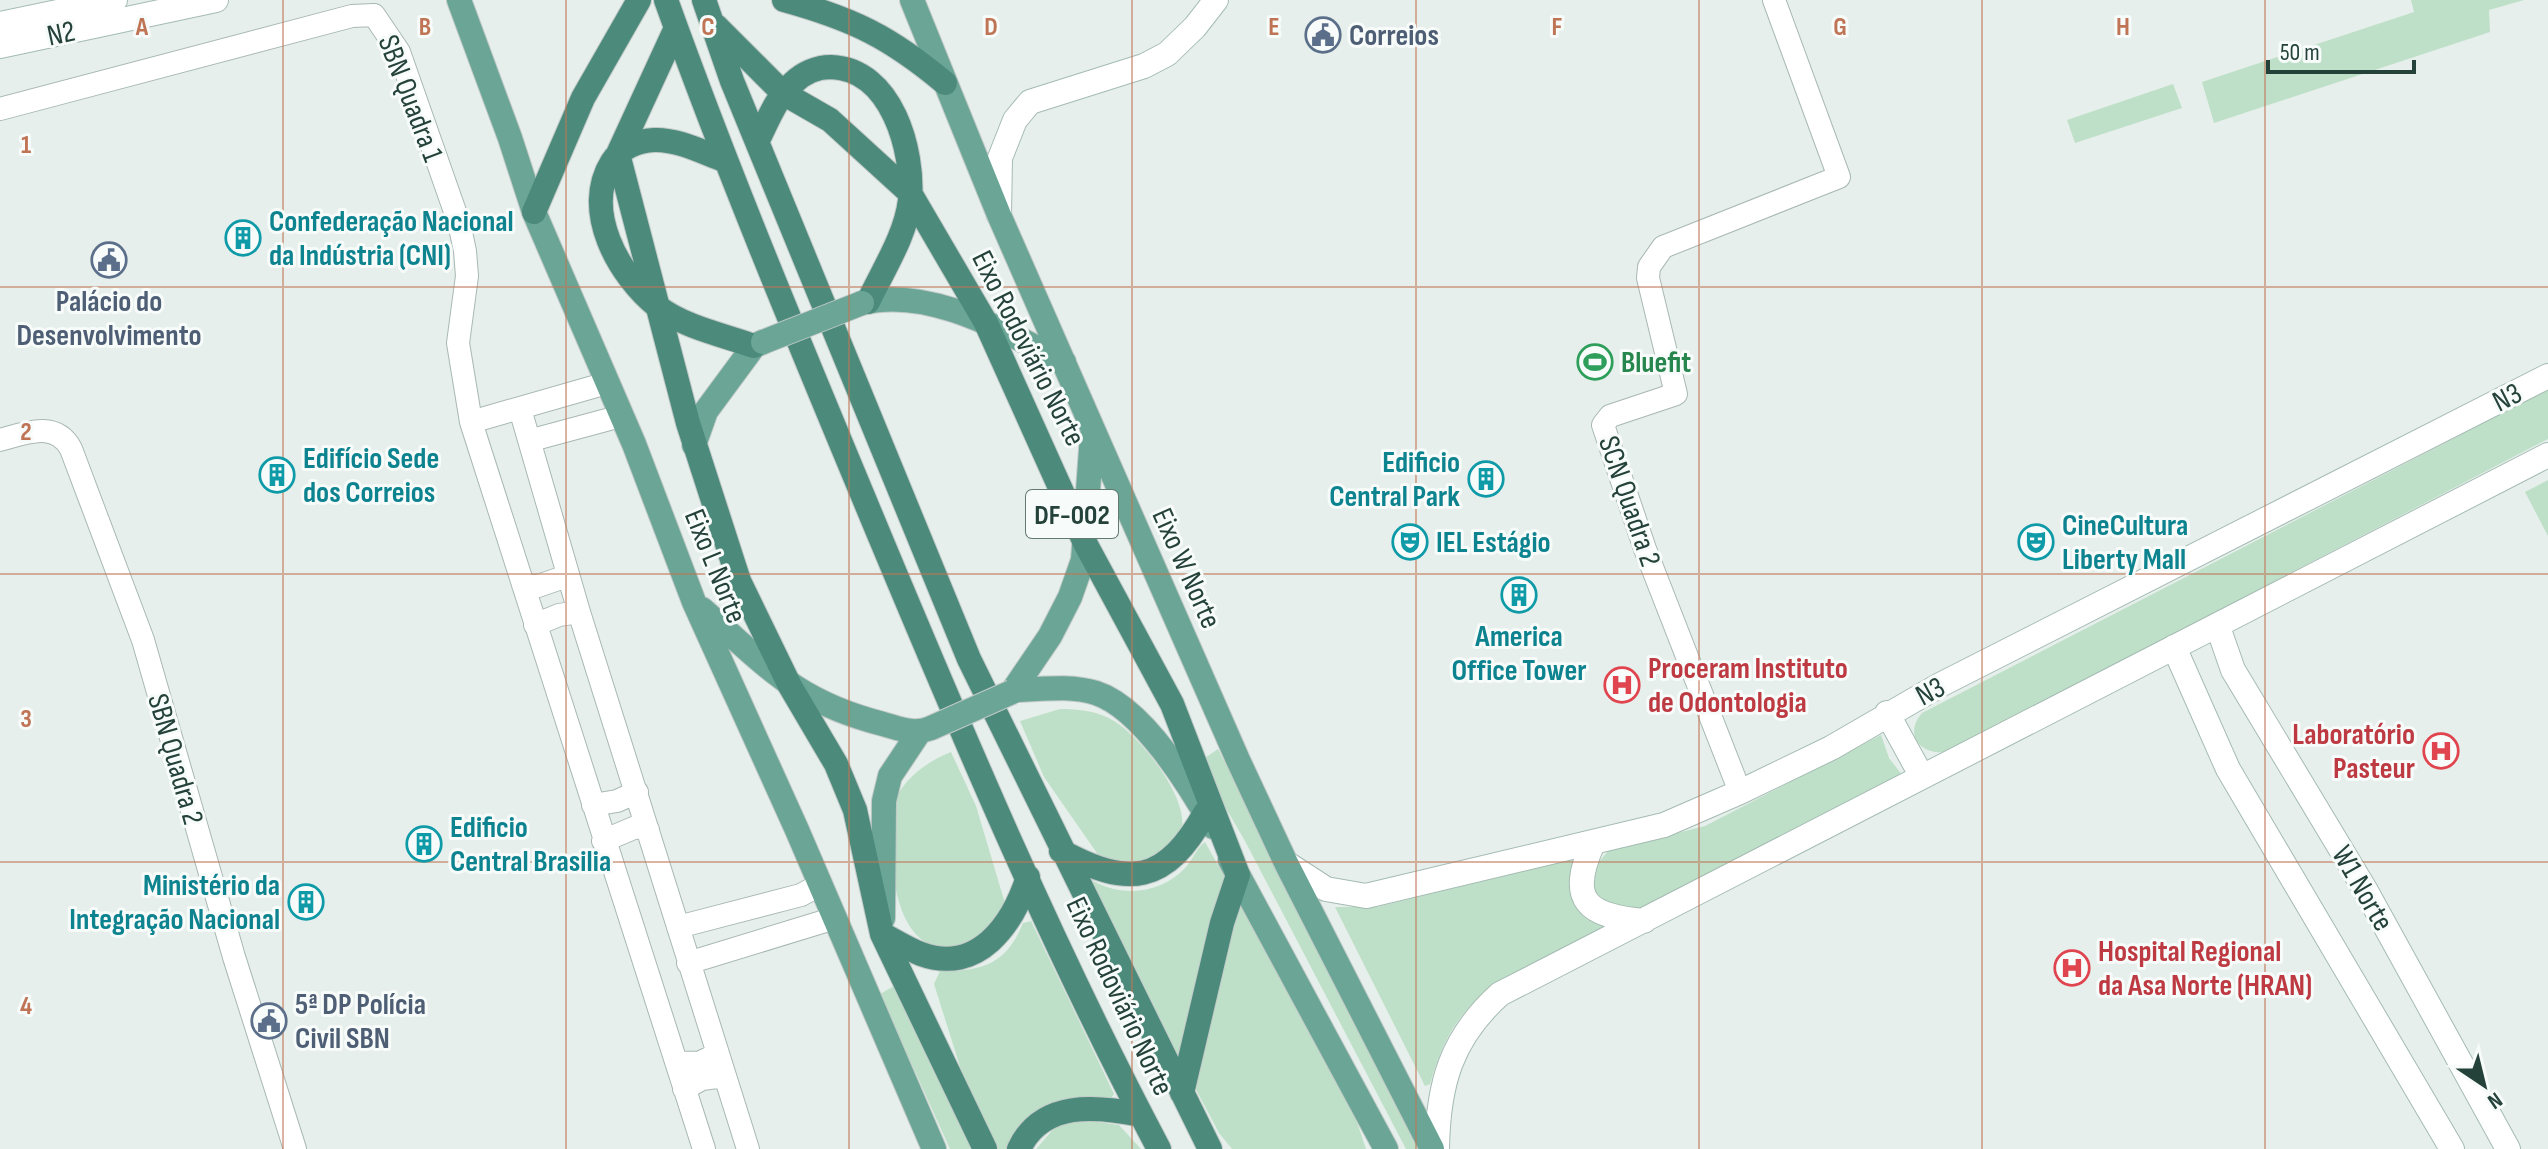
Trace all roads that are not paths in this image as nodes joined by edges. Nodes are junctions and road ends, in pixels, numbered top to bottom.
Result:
1 (115, 0) edge
2 (173, 0) edge
3 (216, 0) edge
4 (459, 0) edge
5 (639, 0) edge
6 (666, 0) edge
7 (784, 0) edge
8 (912, 0) edge
9 (1216, 0) edge
10 (1774, 0) edge
11 (708, 11) edge
12 (0, 24) edge
13 (676, 28) junction
14 (72, 31) junction
15 (0, 46) edge
16 (945, 83) junction
17 (783, 93) junction
18 (0, 109) edge
19 (758, 140) junction
20 (618, 154) junction
21 (724, 160) junction
22 (910, 193) junction
23 (534, 212) junction
24 (999, 215) junction
25 (865, 302) junction
26 (661, 309) junction
27 (986, 323) junction
28 (758, 344) junction
29 (1064, 362) junction
30 (2548, 376) edge
31 (607, 383) junction
32 (520, 409) junction
33 (621, 416) junction
34 (471, 422) junction
35 (1092, 429) junction
36 (0, 440) edge
37 (532, 440) junction
38 (694, 445) junction
39 (2548, 455) edge
40 (1085, 543) junction
41 (567, 576) junction
42 (523, 585) junction
43 (694, 602) junction
44 (579, 612) junction
45 (535, 625) junction
46 (2218, 627) junction
47 (2174, 647) junction
48 (2233, 670) junction
49 (790, 686) junction
50 (1014, 691) junction
51 (2195, 694) junction
52 (1887, 713) junction
53 (925, 731) junction
54 (1921, 775) junction
55 (637, 792) junction
56 (1740, 792) junction
57 (593, 805) junction
58 (1205, 813) junction
59 (648, 830) junction
60 (603, 841) junction
61 (1593, 843) junction
62 (1061, 851) junction
63 (1286, 863) junction
64 (1238, 875) junction
65 (1028, 877) junction
66 (821, 884) junction
67 (835, 918) junction
68 (1644, 921) junction
69 (678, 927) junction
70 (882, 934) junction
71 (688, 963) junction
72 (717, 1054) junction
73 (676, 1062) junction
74 (724, 1076) junction
75 (684, 1089) junction
76 (1182, 1093) junction
77 (1141, 1115) junction
78 (295, 1149) edge
79 (704, 1149) edge
80 (748, 1149) edge
81 (934, 1149) edge
82 (985, 1149) edge
83 (1019, 1149) edge
84 (1159, 1149) edge
85 (1210, 1149) edge
86 (1386, 1149) edge
87 (1434, 1149) edge
88 (2452, 1149) edge
89 (2508, 1149) edge

1 - 12 main road, N2
2 - 14 main road
3 - 14 main road, N2
4 - 23 main road, Eixo L Norte
5 - 23 highway
6 - 13 highway, Eixo Rodoviário Norte
7 - 16 highway
8 - 16 main road, Eixo W Norte
9 - 24 main road
10 - 56 street, SCN Quadra 2
11 - 17 highway, Eixo Rodoviário Norte / DF-002
11 - 19 highway, Eixo Rodoviário Norte / DF-002
13 - 20 highway
13 - 21 highway, Eixo Rodoviário Norte
14 - 15 main road, N2
16 - 24 main road, Eixo W Norte
17 - 19 highway
17 - 22 highway, Eixo Rodoviário Norte / DF-002
17 - 22 highway
18 - 34 street, SBN Quadra 1
19 - 62 highway, Eixo Rodoviário Norte / DF-002
20 - 21 highway
20 - 26 highway
21 - 65 highway, Eixo Rodoviário Norte
22 - 25 highway
22 - 27 highway, Eixo Rodoviário Norte / DF-002
23 - 31 main road, Eixo L Norte
24 - 29 main road, Eixo W Norte
25 - 27 main road
25 - 28 main road, bridge
26 - 28 highway
26 - 38 highway
27 - 29 main road
27 - 40 highway, Eixo Rodoviário Norte / DF-002
28 - 38 main road
29 - 35 main road, Eixo W Norte
30 - 52 main road, N3
31 - 32 street
31 - 33 main road, Eixo L Norte
32 - 34 street
32 - 37 street
33 - 37 street
33 - 43 main road, Eixo L Norte
34 - 42 street
35 - 40 main road
35 - 63 main road, Eixo W Norte
36 - 78 street, SBN Quadra 2
37 - 41 street
38 - 49 highway
39 - 46 main road
40 - 50 main road
40 - 64 highway, Eixo Rodoviário Norte / DF-002
41 - 42 street
41 - 44 street
42 - 45 street
43 - 49 main road
43 - 66 main road, Eixo L Norte
44 - 45 street
44 - 55 street
45 - 57 street
46 - 47 main road
46 - 48 main road, W1 Norte
47 - 51 main road, W1 Norte
47 - 54 main road
48 - 51 main road
48 - 89 main road, W1 Norte
49 - 53 main road
49 - 70 highway
50 - 53 main road, bridge
50 - 58 main road
51 - 88 main road, W1 Norte
52 - 54 main road
52 - 56 main road, N3
53 - 70 main road
54 - 68 main road
55 - 57 street
55 - 59 street
56 - 61 main road, N3
57 - 60 street
58 - 62 highway
58 - 64 main road
59 - 60 street
59 - 69 street
60 - 73 street
61 - 63 main road, N3
61 - 68 main road
62 - 76 highway, Eixo Rodoviário Norte / DF-002
63 - 87 main road, Eixo W Norte
64 - 76 highway, Eixo Rodoviário Norte
64 - 86 main road
65 - 70 highway
65 - 77 highway, Eixo Rodoviário Norte
66 - 67 main road, Eixo L Norte
66 - 69 street
67 - 71 street
67 - 81 main road, Eixo L Norte
68 - 87 main road
69 - 71 street
70 - 82 highway
71 - 72 street
72 - 73 street
72 - 74 street
73 - 75 street
74 - 75 street
74 - 80 street
75 - 79 street
76 - 85 highway, Eixo Rodoviário Norte / DF-002
77 - 83 highway
77 - 84 highway, Eixo Rodoviário Norte

